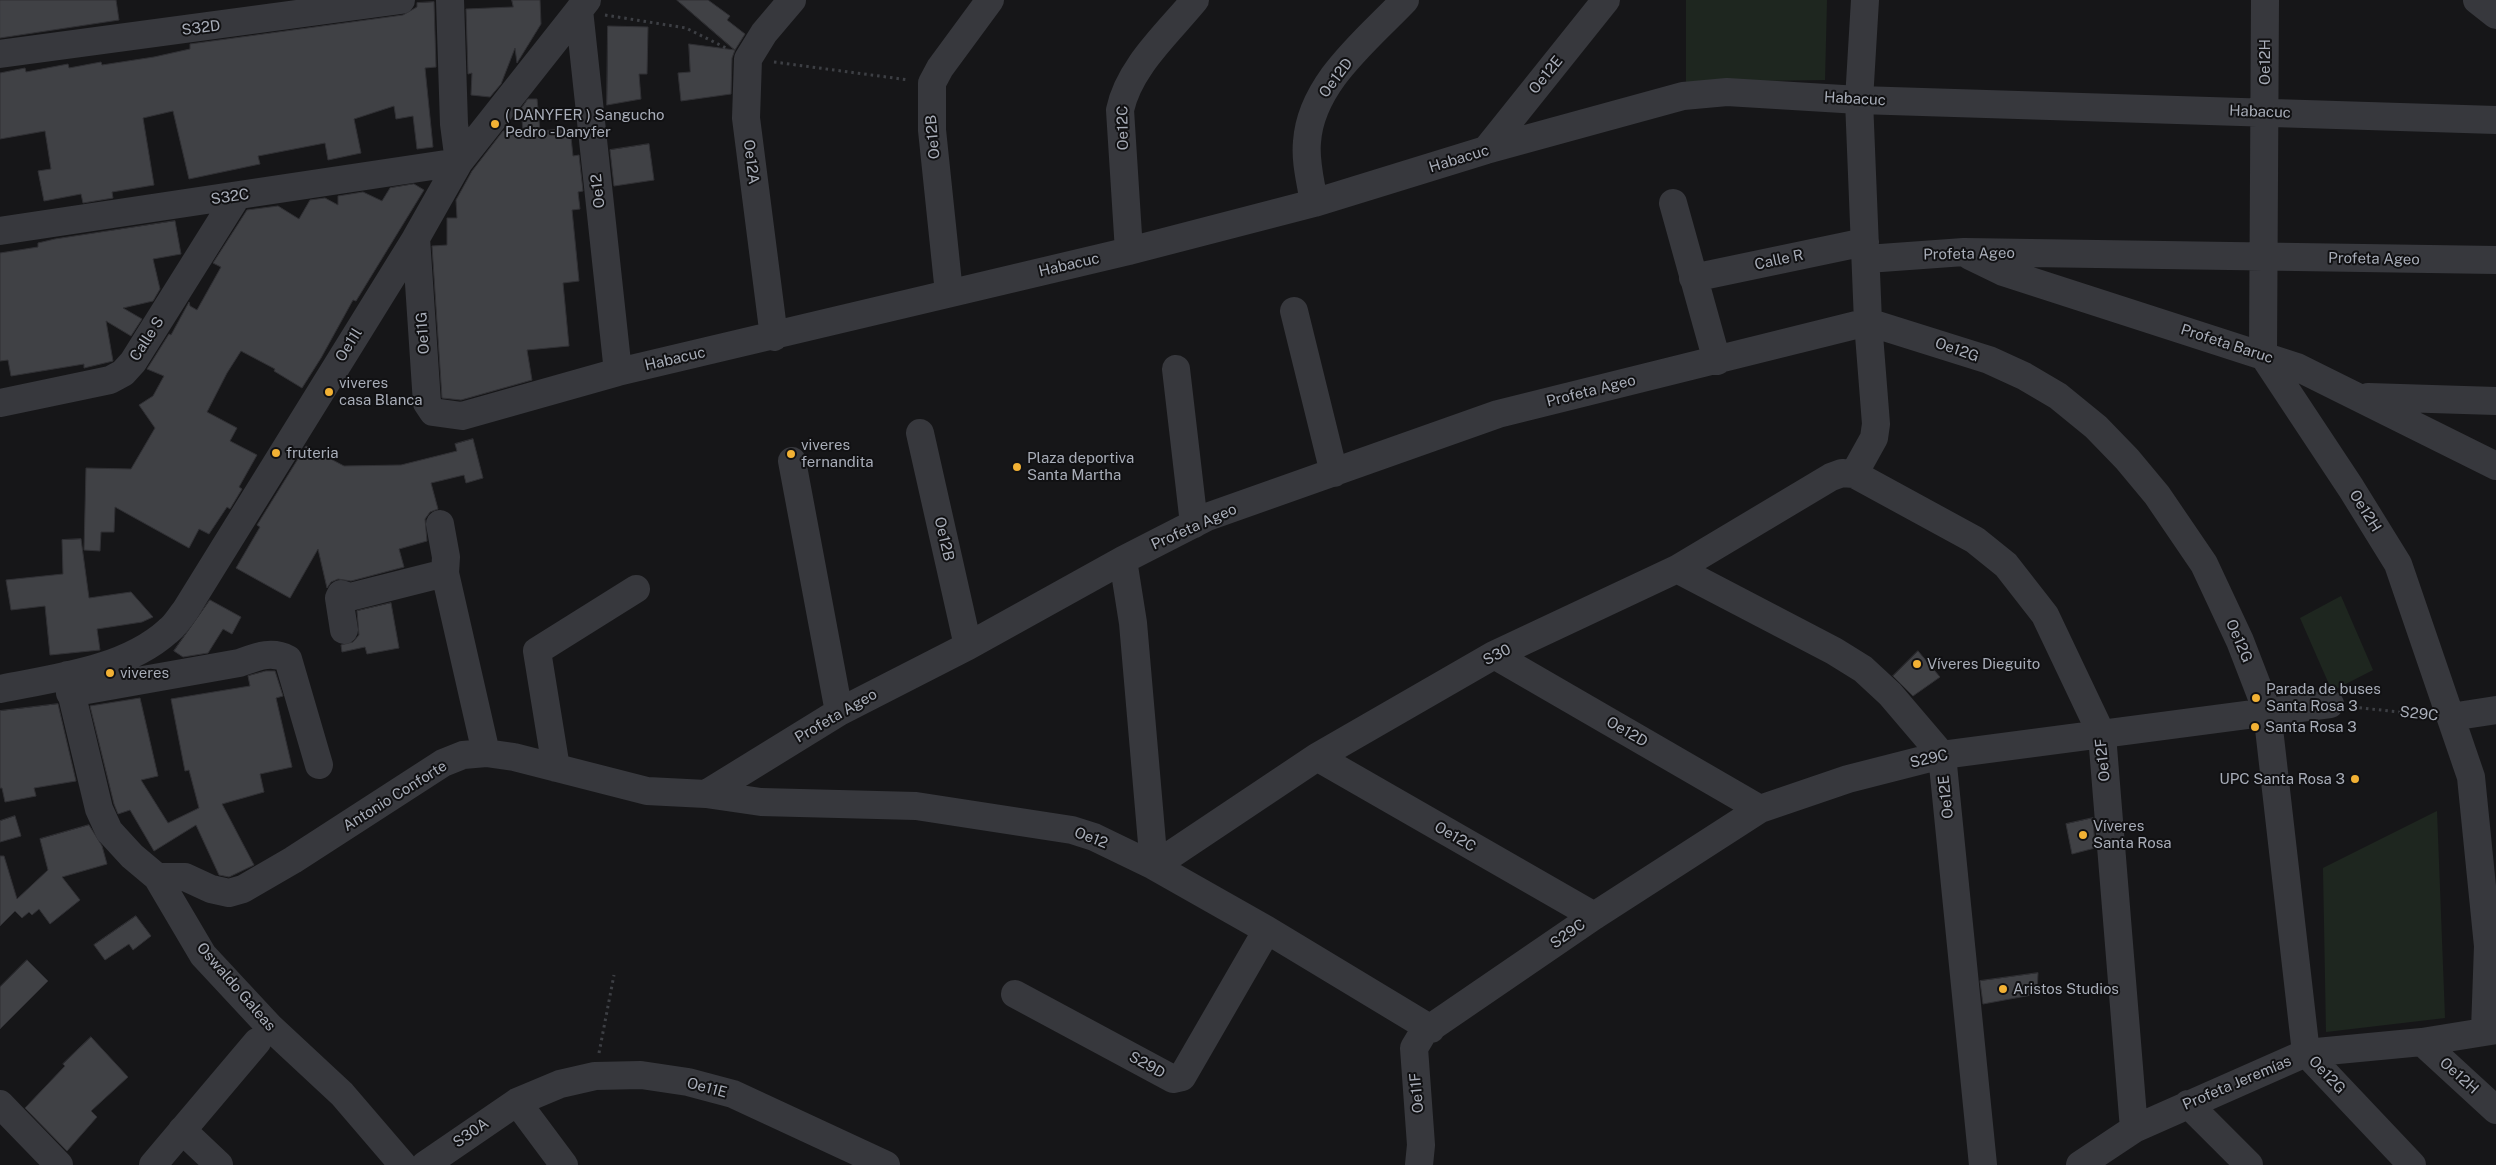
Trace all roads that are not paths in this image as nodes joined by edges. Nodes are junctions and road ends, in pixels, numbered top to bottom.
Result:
1 (401, 0) edge
2 (450, 0) edge
3 (792, 0) edge
4 (990, 0) edge
5 (1195, 0) edge
6 (1405, 0) edge
7 (1606, 0) edge
8 (1864, 0) edge
9 (2266, 0) edge
10 (2477, 0) edge
11 (583, 5) edge
12 (2496, 15) edge
13 (0, 54) edge
14 (1859, 100) junction
15 (2265, 112) junction
16 (2496, 120) edge
17 (1486, 150) junction
18 (459, 162) junction
19 (237, 196) junction
20 (1314, 203) junction
21 (1673, 203) dead end
22 (0, 231) edge
23 (416, 238) junction
24 (1129, 251) junction
25 (1866, 251) junction
26 (1964, 252) junction
27 (2265, 258) junction
28 (2496, 260) edge
29 (1693, 278) junction
30 (948, 293) junction
31 (1294, 311) dead end
32 (1868, 322) junction
33 (774, 336) junction
34 (2262, 355) junction
35 (1717, 361) junction
36 (1176, 369) dead end
37 (618, 372) junction
38 (2359, 397) junction
39 (2496, 401) edge
40 (0, 402) edge
41 (447, 415) joint
42 (920, 433) dead end
43 (792, 461) dead end
44 (2496, 466) edge
45 (1334, 473) junction
46 (1854, 474) junction
47 (440, 524) dead end
48 (1194, 524) junction
49 (1123, 560) junction
50 (1677, 569) junction
51 (445, 573) junction
52 (636, 590) dead end
53 (344, 630) dead end
54 (968, 646) junction
55 (1494, 655) junction
56 (69, 684) junction
57 (0, 689) edge
58 (2330, 704) road end
59 (2496, 710) edge
60 (2267, 711) junction
61 (839, 712) junction
62 (2451, 717) junction
63 (2102, 735) junction
64 (486, 753) junction
65 (1942, 755) junction
66 (1317, 757) junction
67 (319, 765) dead end
68 (556, 768) junction
69 (706, 794) junction
70 (1760, 809) junction
71 (1154, 866) junction
72 (158, 877) junction
73 (1594, 916) junction
74 (1267, 930) junction
75 (1016, 994) dead end
76 (1431, 1029) junction
77 (2491, 1030) edge
78 (257, 1042) dead end
79 (2422, 1042) junction
80 (2306, 1053) junction
81 (517, 1102) junction
82 (0, 1104) edge
83 (2188, 1104) junction
84 (2496, 1110) edge
85 (2134, 1129) junction
86 (182, 1130) junction
87 (1420, 1155) edge
88 (2098, 1160) edge
89 (59, 1165) edge
90 (153, 1165) edge
91 (218, 1165) edge
92 (403, 1165) edge
93 (425, 1165) edge
94 (564, 1165) edge
95 (886, 1165) edge
96 (1399, 1165) edge
97 (1983, 1165) edge
98 (2249, 1165) edge
99 (2412, 1165) edge

1 - 13 street, S32D
2 - 18 street
3 - 33 street, Oe12A
4 - 30 street, Oe12B
5 - 24 street, Oe12C
6 - 20 street, Oe12D
7 - 17 street, Oe12E
8 - 14 street
9 - 15 street, Oe12H
10 - 12 street
11 - 18 street, Oe11l
11 - 37 street, Oe12
14 - 15 street, Habacuc
14 - 17 street, Habacuc
14 - 25 street
15 - 16 street, Habacuc
15 - 27 street, Oe12H
17 - 20 street, Habacuc
18 - 19 street, S32C
18 - 23 street, Oe11l
19 - 22 street, S32C
19 - 40 street, Calle S
20 - 24 street, Habacuc
21 - 29 street
23 - 41 street, Oe11G
23 - 56 street, Oe11l
24 - 30 street, Habacuc
25 - 26 street, Profeta Ageo
25 - 29 street, Calle R
25 - 32 street
26 - 27 street, Profeta Ageo
26 - 34 street, Profeta Baruc
27 - 28 street, Profeta Ageo
27 - 34 street, Oe12H
29 - 35 street
30 - 33 street, Habacuc
31 - 45 street
32 - 35 street, Profeta Ageo
32 - 46 street
32 - 60 street, Oe12G
33 - 37 street, Habacuc
34 - 38 street, Profeta Baruc
34 - 62 street, Oe12H
35 - 45 street, Profeta Ageo
36 - 48 street
37 - 41 street, Habacuc
38 - 39 street, Profeta Baruc
38 - 44 street
42 - 54 street, Oe12B
43 - 61 street
45 - 48 street, Profeta Ageo
46 - 50 street, S30
46 - 63 street, Oe12F
47 - 51 street
48 - 49 street, Profeta Ageo
49 - 54 street, Profeta Ageo
49 - 71 street
50 - 55 street, S30
50 - 65 street, Oe12E
51 - 53 street
51 - 64 street
52 - 68 street
54 - 61 street, Profeta Ageo
55 - 66 street, S30
55 - 70 street, Oe12D
56 - 57 street
56 - 67 street
56 - 72 street, Oswaldo Galeas
58 - 60 street, S29C
59 - 62 street, S29C
60 - 63 street, S29C
60 - 80 street, Oe12G
61 - 69 street, Profeta Ageo
62 - 77 street, Oe12H
63 - 65 street, S29C
63 - 85 street, Oe12F
64 - 68 street, Antonio Conforte
64 - 72 street, Antonio Conforte
65 - 70 street, S29C
65 - 97 street, Oe12E
66 - 71 street, S30
66 - 73 street, Oe12C
68 - 69 street, Antonio Conforte
69 - 71 street, Oe12
70 - 73 street, S29C
71 - 74 street, Oe12
72 - 92 street, Oswaldo Galeas
73 - 76 street, S29C
74 - 75 street, S29D
74 - 76 street, Oe12
76 - 87 street, Oe11F
77 - 79 street, Profeta Jeremías
78 - 86 street
79 - 80 street, Profeta Jeremías
79 - 84 street, Oe12H
80 - 83 street, Profeta Jeremías
80 - 99 street, Oe12G
81 - 93 street, S30A
81 - 94 street
81 - 95 street, Oe11E
82 - 89 street
83 - 85 street, Profeta Jeremías
83 - 98 street
85 - 88 street, Profeta Jeremías
86 - 90 street
86 - 91 street
87 - 96 street

